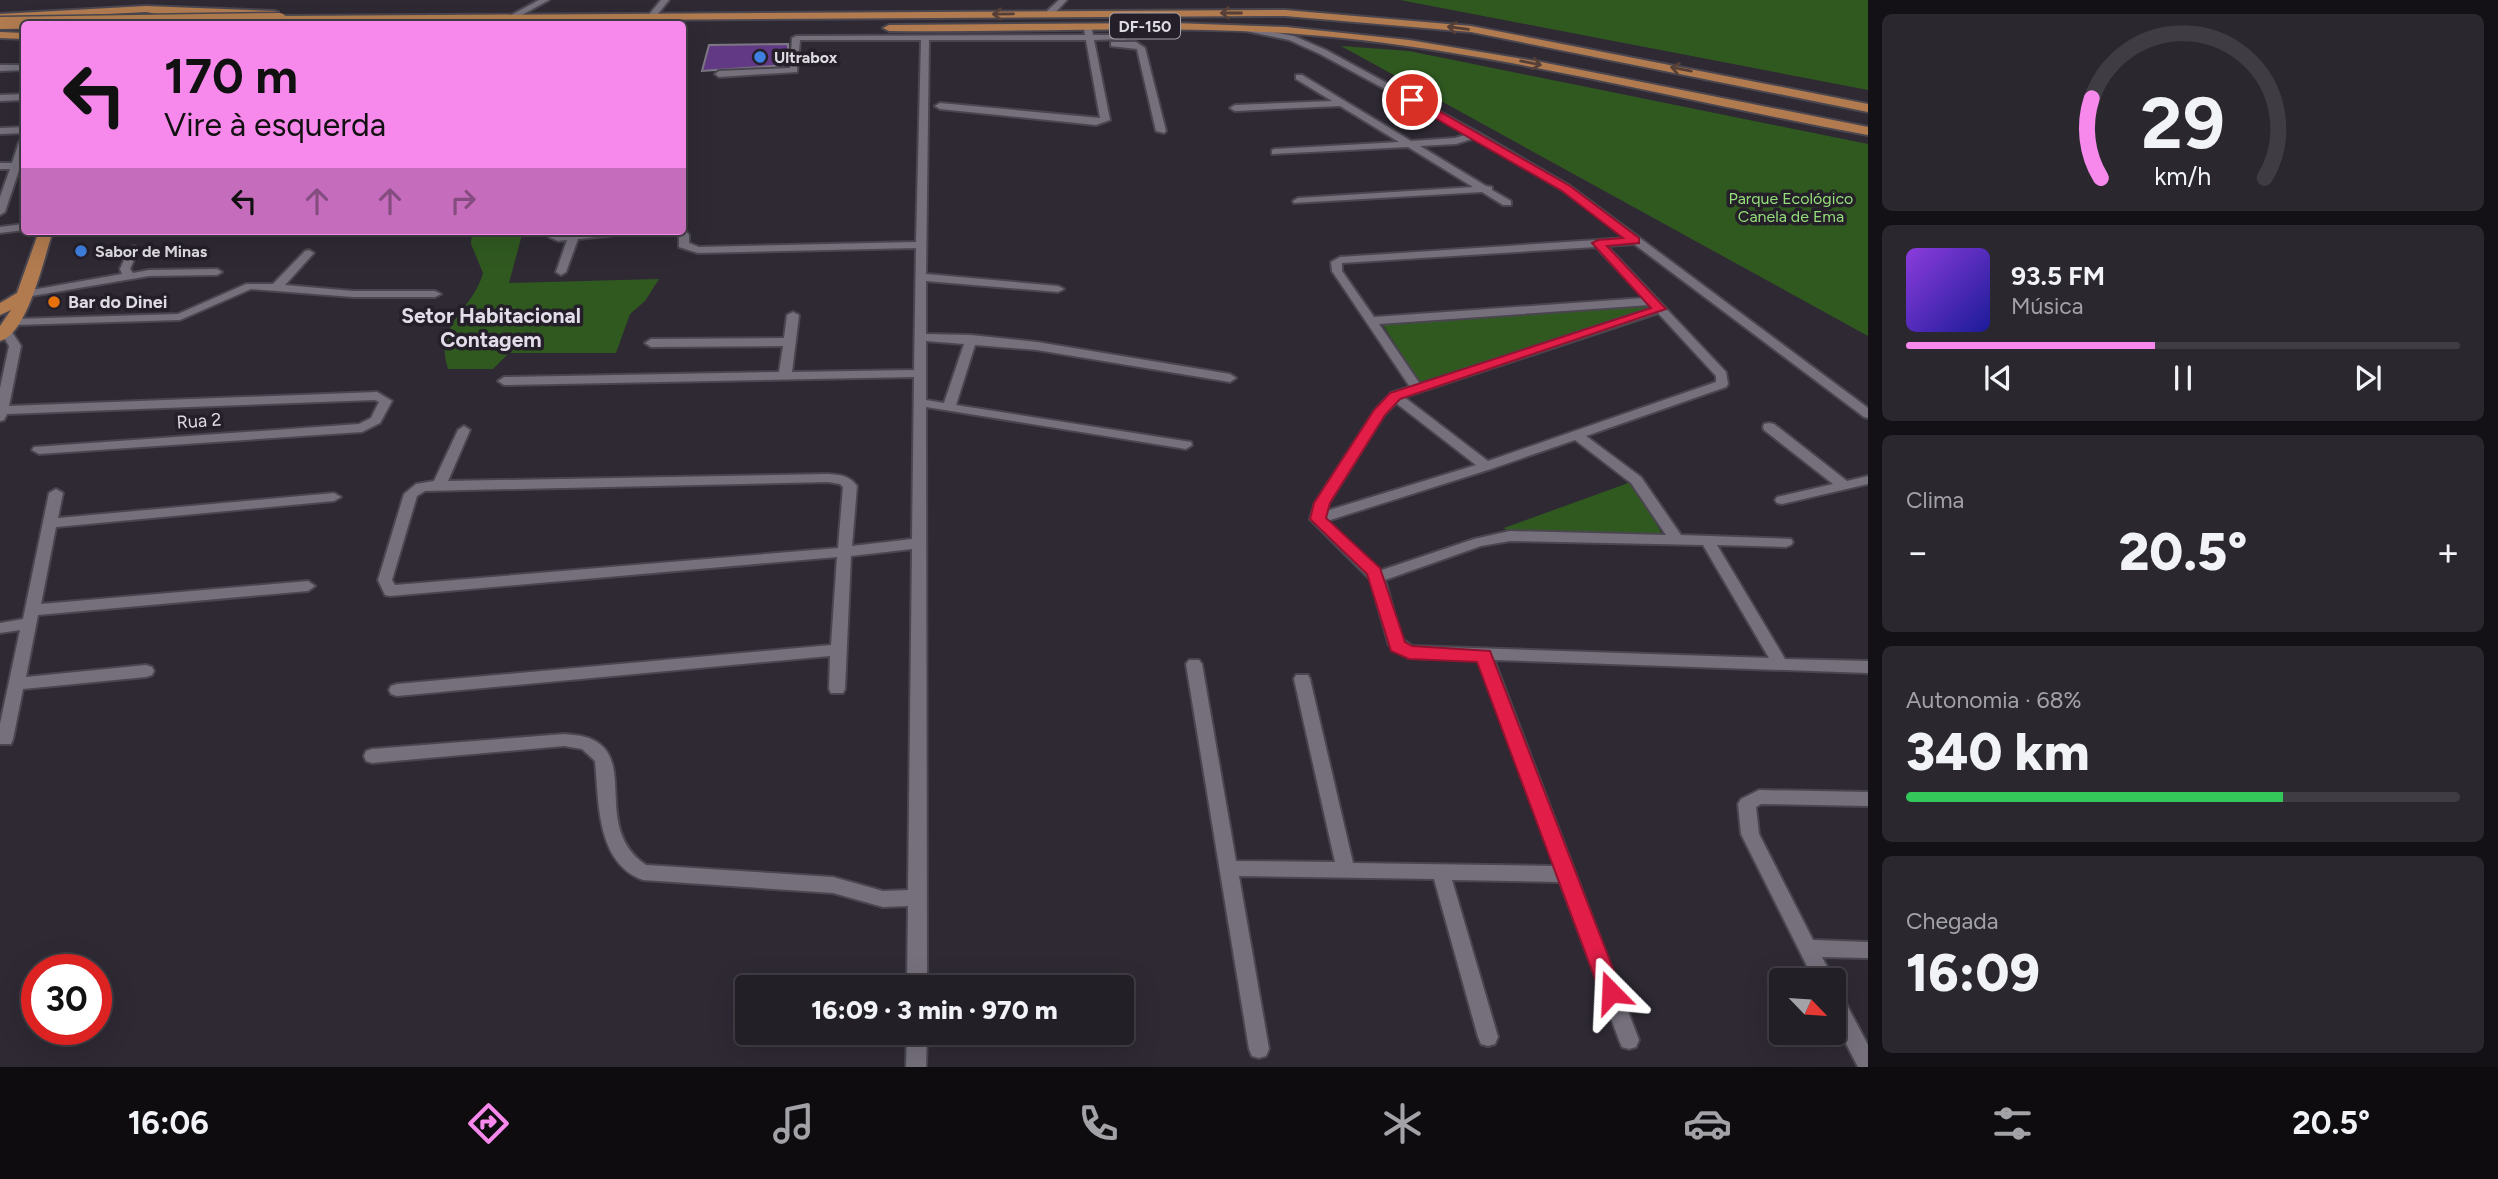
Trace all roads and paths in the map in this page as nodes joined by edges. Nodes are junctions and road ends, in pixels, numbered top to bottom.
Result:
1 (545, 0) edge
2 (665, 0) edge
3 (1063, 0) edge
4 (116, 10) junction
5 (163, 10) junction
6 (1050, 13) junction
7 (1119, 13) junction
8 (1166, 13) junction
9 (0, 17) edge
10 (651, 17) junction
11 (508, 19) junction
12 (370, 20) junction
13 (86, 21) edge
14 (140, 21) edge
15 (164, 21) edge
16 (0, 23) edge
17 (21, 23) edge
18 (686, 23) edge
19 (1173, 26) junction
20 (1241, 27) junction
21 (0, 28) edge
22 (21, 28) edge
23 (895, 28) junction
24 (953, 29) junction
25 (1123, 32) junction
26 (1339, 34) junction
27 (0, 36) edge
28 (21, 36) edge
29 (1090, 36) junction
30 (925, 38) junction
31 (1323, 52) junction
32 (0, 68) edge
33 (21, 68) edge
34 (719, 74) dead end
35 (1299, 76) dead end
36 (1728, 78) junction
37 (21, 97) edge
38 (0, 98) edge
39 (1821, 98) junction
40 (1710, 101) junction
41 (1343, 103) junction
42 (940, 106) dead end
43 (1235, 108) dead end
44 (1868, 108) edge
45 (1823, 123) junction
46 (21, 130) edge
47 (0, 131) edge
48 (1161, 131) dead end
49 (1868, 131) edge
50 (1476, 135) junction
51 (1413, 144) junction
52 (21, 151) edge
53 (1275, 152) dead end
54 (0, 166) edge
55 (16, 166) junction
56 (1488, 189) junction
57 (1298, 201) dead end
58 (1507, 202) dead end
59 (1, 207) edge
60 (21, 219) edge
61 (0, 222) edge
62 (21, 227) edge
63 (0, 230) edge
64 (45, 235) edge
65 (553, 235) edge
66 (585, 235) edge
67 (684, 235) edge
68 (575, 236) junction
69 (1635, 241) junction
70 (1598, 243) junction
71 (920, 245) junction
72 (134, 249) dead end
73 (309, 253) dead end
74 (217, 272) dead end
75 (561, 272) dead end
76 (129, 276) junction
77 (921, 278) junction
78 (276, 288) junction
79 (1058, 289) dead end
80 (26, 294) junction
81 (435, 294) dead end
82 (1656, 305) junction
83 (793, 315) dead end
84 (1370, 321) junction
85 (6, 327) edge
86 (922, 337) junction
87 (971, 339) junction
88 (789, 342) junction
89 (651, 343) dead end
90 (922, 373) junction
91 (785, 376) junction
92 (1230, 378) dead end
93 (504, 381) dead end
94 (1416, 387) junction
95 (1395, 396) junction
96 (922, 403) junction
97 (950, 405) junction
98 (1, 414) edge
99 (1868, 414) edge
100 (1769, 427) dead end
101 (464, 430) dead end
102 (1576, 434) junction
103 (1186, 445) dead end
104 (39, 450) dead end
105 (1486, 466) junction
106 (1868, 480) edge
107 (439, 485) junction
108 (1845, 486) junction
109 (57, 493) dead end
110 (334, 497) dead end
111 (1782, 500) dead end
112 (1317, 519) junction
113 (50, 523) junction
114 (1676, 539) junction
115 (1707, 540) junction
116 (1786, 542) dead end
117 (921, 543) junction
118 (844, 552) junction
119 (1377, 577) junction
120 (307, 586) dead end
121 (31, 617) junction
122 (0, 628) edge
123 (837, 650) junction
124 (1484, 656) junction
125 (1194, 664) dead end
126 (1781, 665) junction
127 (1868, 667) edge
128 (146, 671) dead end
129 (1302, 679) dead end
130 (17, 684) junction
131 (837, 689) dead end
132 (397, 690) dead end
133 (5, 739) dead end
134 (372, 756) dead end
135 (1868, 799) edge
136 (1227, 868) junction
137 (1346, 870) junction
138 (1441, 873) junction
139 (1564, 874) junction
140 (918, 898) junction
141 (1807, 948) junction
142 (1868, 950) edge
143 (1818, 968) edge
144 (917, 975) edge
145 (1846, 1023) edge
146 (1488, 1037) dead end
147 (1629, 1040) dead end
148 (917, 1045) edge
149 (1259, 1049) dead end
150 (1868, 1065) edge
151 (916, 1067) edge

1 - 11 street
2 - 10 street
3 - 6 street
4 - 5 main road
4 - 9 main road
4 - 13 main road
5 - 12 main road
5 - 15 main road
6 - 7 main road, DF-150
6 -> 10 main road, DF-150
7 - 8 main road, DF-150
7 - 25 main road
8 - 19 main road
36 -> 8 main road, DF-150
10 - 11 main road, DF-150
11 - 12 main road, DF-150
12 - 14 main road, DF-150, bridge
16 - 17 main road, DF-150, bridge
18 - 23 main road, DF-150
19 - 20 main road, DF-150
19 - 25 main road, DF-150
20 - 26 main road, DF-150
20 - 31 street
21 - 22 main road, bridge
23 - 24 main road, DF-150
23 - 30 street
24 - 29 main road, DF-150
24 - 30 street
25 - 29 main road, DF-150
26 - 31 street
26 -> 40 main road, DF-150
27 - 28 main road
29 - 30 street
29 - 42 street
29 - 48 street
30 - 34 street
30 - 71 street
31 - 50 street
32 - 33 street
35 - 41 street
36 - 39 main road, DF-150
36 - 40 main road
37 - 38 street
39 - 44 main road, DF-150
39 - 45 main road
40 - 45 main road, DF-150
41 - 43 street
41 - 51 street
45 - 49 main road, DF-150
46 - 47 street
50 - 51 street
50 - 69 street
51 - 53 street
51 - 56 street
52 - 55 street
54 - 55 street
55 - 59 street
56 - 57 street
56 - 58 street
60 - 61 street
62 - 63 street
64 - 80 main road
65 - 68 street
66 - 68 street
67 - 71 street
68 - 75 street
69 - 70 street
69 - 99 street
70 - 82 street
70 - 84 street
71 - 77 street
72 - 76 street
73 - 78 street
74 - 76 street
76 - 80 street
77 - 79 street
77 - 86 street
78 - 81 street
78 - 85 street
80 - 85 main road
82 - 84 street
82 - 94 street
82 - 102 street
83 - 88 street
84 - 94 street
85 - 98 street
86 - 87 street
86 - 90 street
87 - 92 street
87 - 97 street
88 - 89 street
88 - 91 street
90 - 91 street
90 - 96 street
91 - 93 street
94 - 95 street
95 - 105 street
95 - 112 street
96 - 97 street
96 - 117 street
97 - 103 street
98 - 104 street, Rua 2
100 - 108 street
101 - 107 street
102 - 105 street
102 - 114 street
105 - 112 street
106 - 108 street
107 - 118 street
107 - 118 street
108 - 111 street
109 - 113 street
110 - 113 street
112 - 119 street
113 - 121 street
114 - 115 street
114 - 119 street
115 - 116 street
115 - 126 street
117 - 118 street
117 - 140 street
118 - 123 street
119 - 124 street
120 - 121 street
121 - 122 street
121 - 130 street
123 - 131 street
123 - 132 street
124 - 126 street
124 - 139 street
125 - 136 street
126 - 127 street
128 - 130 street
129 - 137 street
130 - 133 street
134 - 140 street
135 - 141 street
136 - 137 street
136 - 149 street
137 - 138 street
138 - 139 street
138 - 146 street
139 - 147 street
140 - 144 street
141 - 142 street
141 - 143 street
145 - 150 street
148 - 151 street

